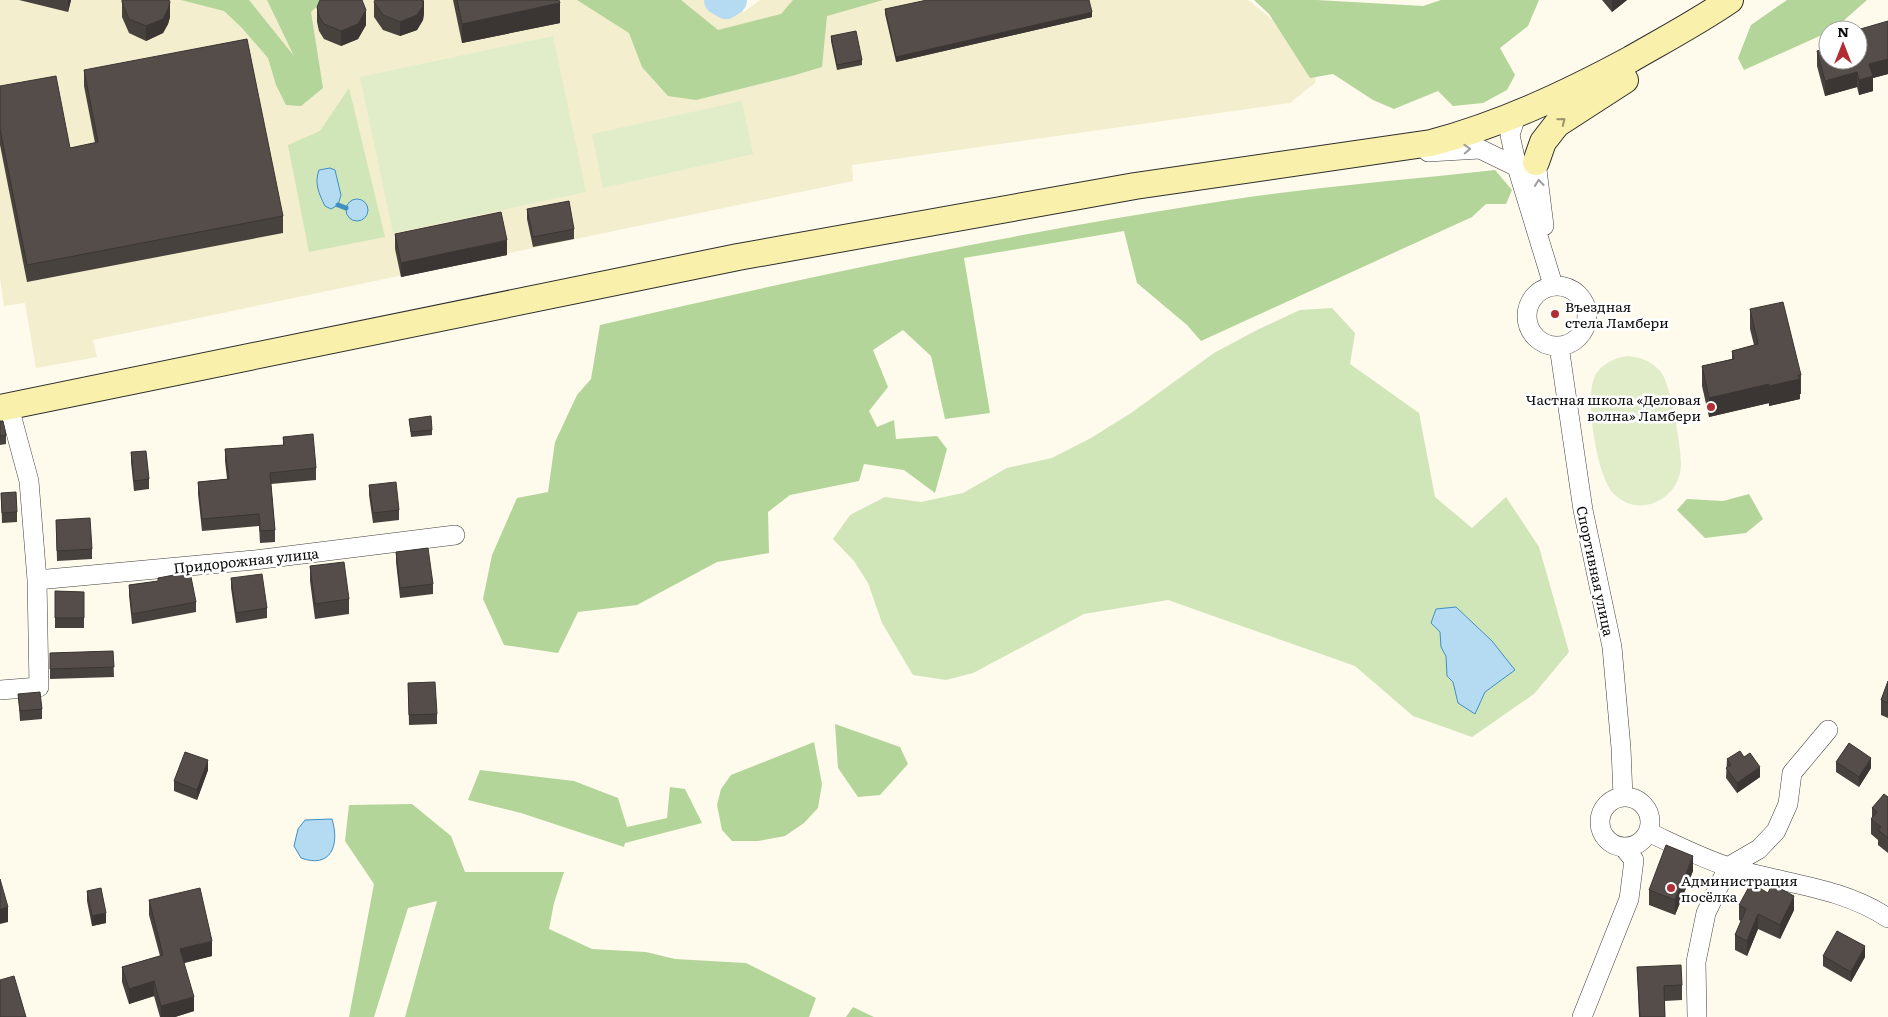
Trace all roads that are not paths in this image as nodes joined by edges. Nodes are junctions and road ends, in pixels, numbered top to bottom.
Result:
1 (1730, 0) edge
2 (1675, 34) junction
3 (1516, 116) junction
4 (1402, 148) junction
5 (1527, 164) junction
6 (1551, 276) junction
7 (1559, 346) junction
8 (4, 408) edge
9 (455, 535) dead end
10 (37, 580) junction
11 (0, 690) edge
12 (1828, 730) dead end
13 (1623, 797) junction
14 (1648, 832) junction
15 (1624, 848) junction
16 (1728, 867) junction
17 (1888, 918) edge
18 (1582, 1017) edge
19 (1697, 1017) edge

1 - 2 main road
2 - 3 main road
5 -> 2 main road
3 - 4 main road
3 - 5 main road
4 -> 5 street
4 - 8 main road
5 - 6 street
6 - 7 street
6 - 7 street
7 - 13 street, Спортивная улица
8 - 10 street
9 - 10 street, Придорожная улица
10 - 11 street
12 - 16 street
13 - 14 street
13 - 15 street
14 - 15 street
14 - 16 street
15 - 18 street
16 - 17 street
16 - 19 street

